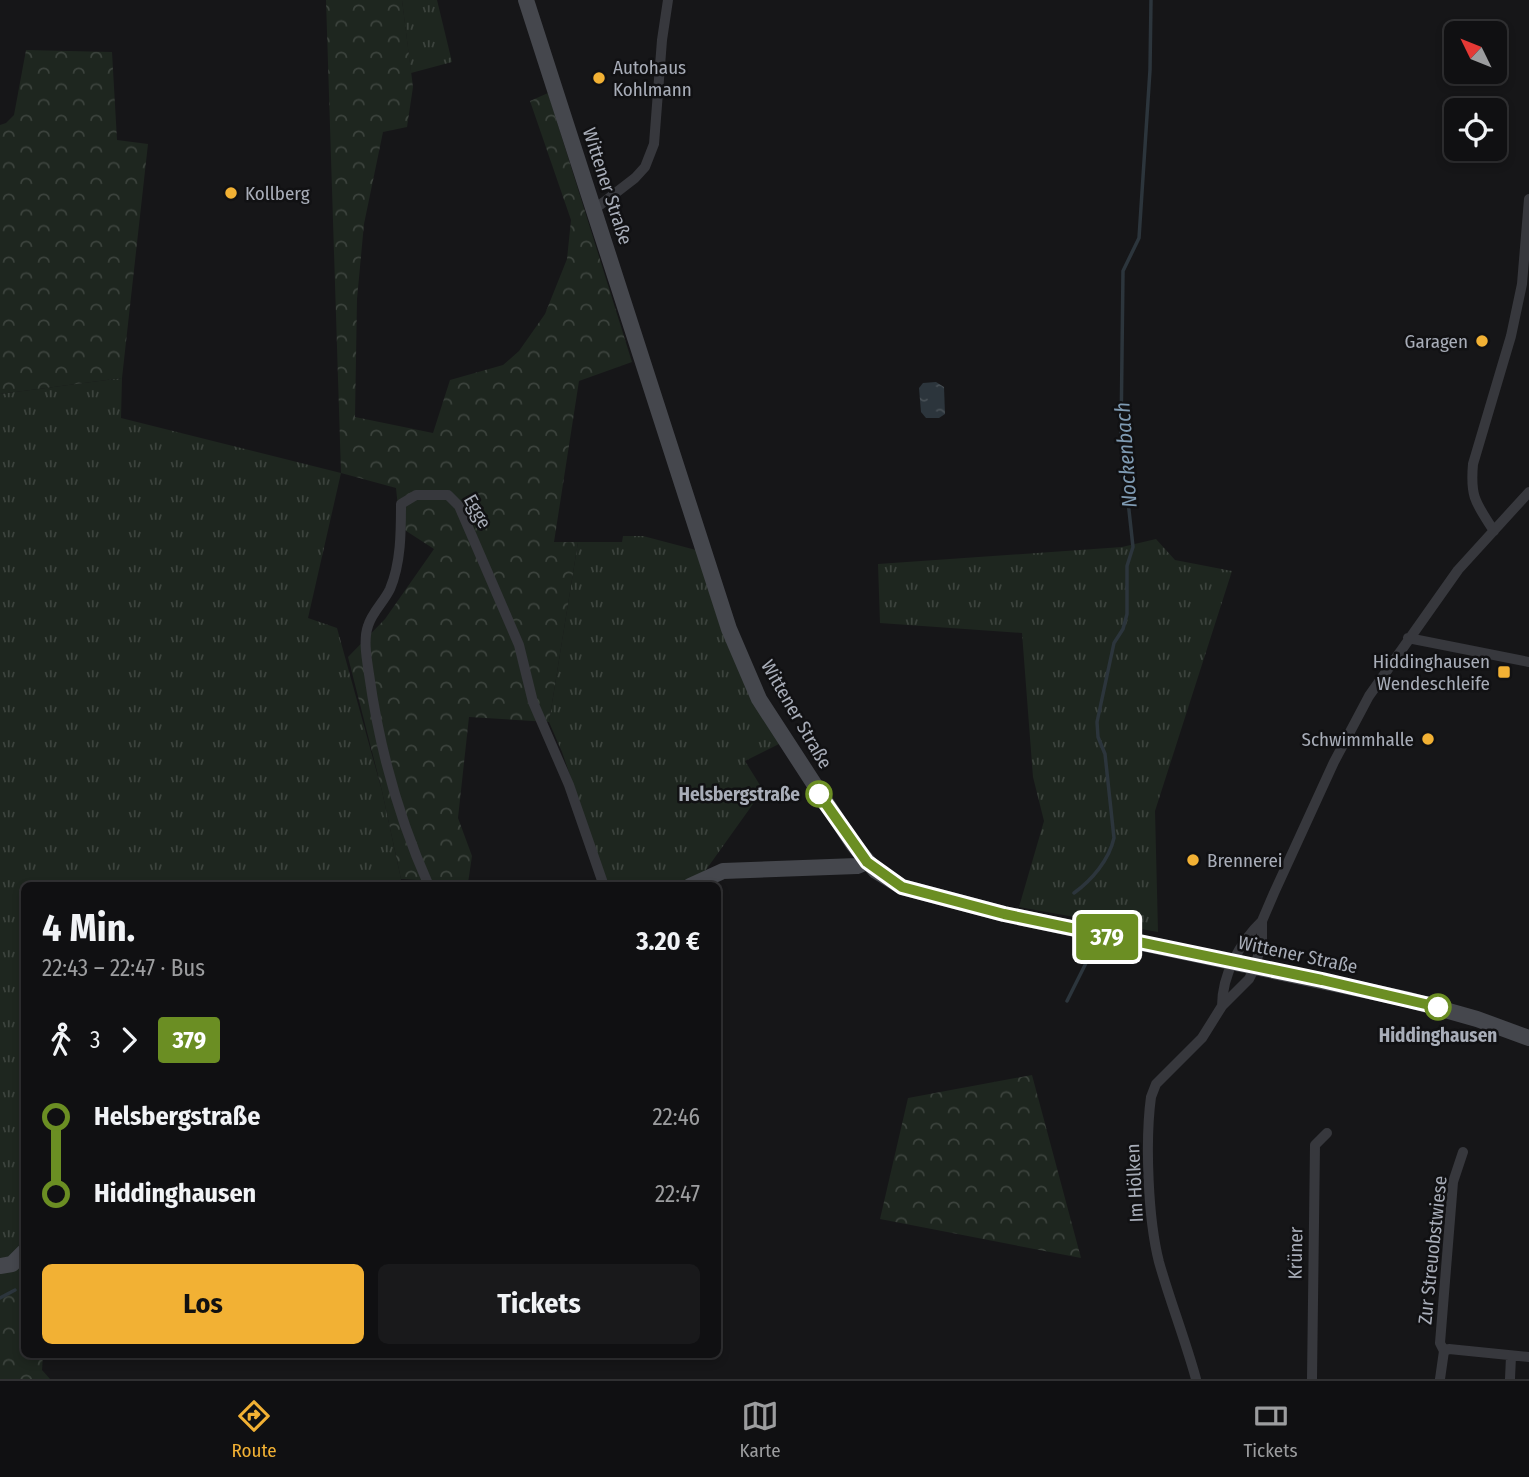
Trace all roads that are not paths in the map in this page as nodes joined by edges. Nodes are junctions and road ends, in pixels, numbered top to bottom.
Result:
1 (526, 0) edge
2 (668, 0) edge
3 (1529, 199) edge
4 (594, 207) junction
5 (1529, 492) edge
6 (1494, 531) junction
7 (1408, 638) junction
8 (1529, 662) edge
9 (867, 862) junction
10 (427, 882) edge
11 (603, 882) edge
12 (700, 882) edge
13 (1262, 920) junction
14 (1234, 962) junction
15 (1255, 967) junction
16 (1222, 1006) junction
17 (1529, 1038) edge
18 (1328, 1132) dead end
19 (1463, 1152) dead end
20 (21, 1255) edge
21 (0, 1266) edge
22 (1444, 1351) junction
23 (1511, 1356) junction
24 (1529, 1357) edge
25 (1196, 1379) edge
26 (1312, 1379) edge
27 (1440, 1379) edge
28 (1510, 1379) edge

1 - 4 main road, Wittener Straße
2 - 4 street
3 - 6 street
4 - 9 main road, Wittener Straße
5 - 6 street
6 - 7 street
7 - 8 street
7 - 13 street
9 - 12 main road
9 - 14 main road, Wittener Straße
10 - 11 street, Egge
13 - 14 street, Im Hölken
13 - 15 street
14 - 15 main road, Wittener Straße
14 - 16 street, Im Hölken
15 - 16 street, Im Hölken
15 - 17 main road, Wittener Straße
16 - 25 street, Im Hölken
18 - 26 street, Krüner
19 - 22 street, Zur Streuobstwiese
20 - 21 main road
22 - 23 street, Zur Streuobstwiese
22 - 27 street, Zur Streuobstwiese
23 - 24 street, Zur Streuobstwiese
23 - 28 street

